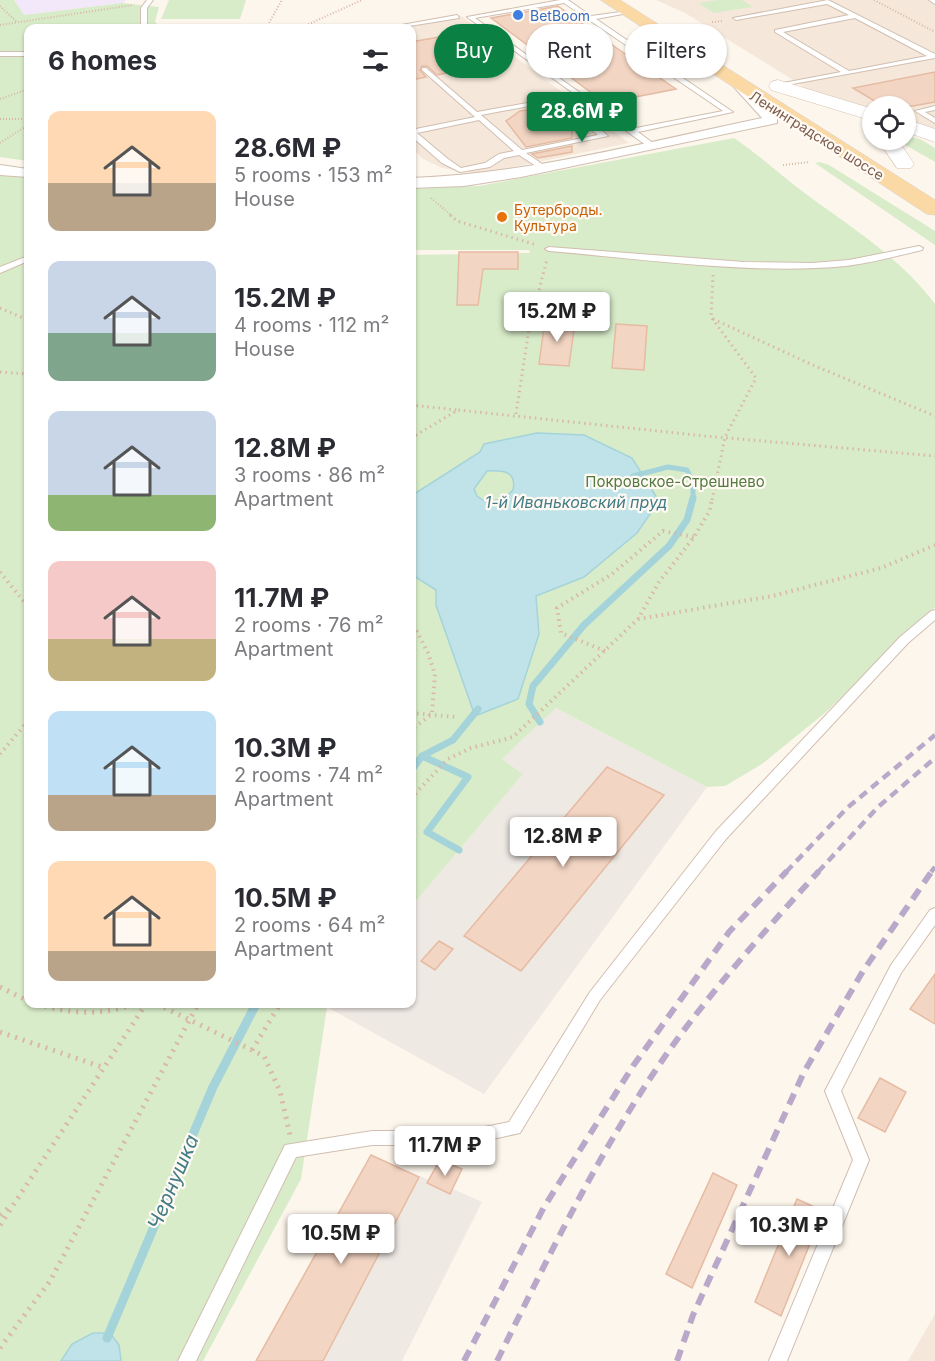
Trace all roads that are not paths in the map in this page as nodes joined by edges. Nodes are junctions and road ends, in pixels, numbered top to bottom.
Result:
1 (609, 0) edge
2 (149, 1) edge
3 (564, 1) edge
4 (505, 5) dead end
5 (633, 6) edge
6 (512, 10) junction
7 (856, 16) junction
8 (458, 17) dead end
9 (590, 18) junction
10 (736, 18) dead end
11 (144, 24) edge
12 (413, 24) edge
13 (671, 24) edge
14 (0, 54) edge
15 (24, 54) edge
16 (934, 56) edge
17 (920, 59) junction
18 (935, 67) edge
19 (424, 69) dead end
20 (848, 73) junction
21 (759, 74) dead end
22 (778, 86) junction
23 (741, 87) junction
24 (580, 94) junction
25 (563, 98) junction
26 (935, 108) edge
27 (702, 109) dead end
28 (862, 112) edge
29 (711, 115) junction
30 (478, 116) junction
31 (694, 119) junction
32 (935, 121) edge
33 (846, 128) dead end
34 (916, 129) edge
35 (416, 131) edge
36 (633, 131) junction
37 (714, 134) junction
38 (916, 134) edge
39 (416, 136) edge
40 (935, 136) edge
41 (653, 146) junction
42 (882, 150) edge
43 (890, 150) edge
44 (520, 152) junction
45 (542, 168) junction
46 (912, 168) joint
47 (0, 170) edge
48 (24, 173) edge
49 (462, 175) junction
50 (417, 183) edge
51 (935, 209) edge
52 (919, 248) dead end
53 (549, 249) road end
54 (24, 260) edge
55 (0, 270) edge
56 (935, 614) edge
57 (935, 914) edge
58 (187, 1361) edge
59 (778, 1361) edge

1 - 5 main road, Ленинградское шоссе
2 - 11 lane
3 - 6 lane
3 - 9 lane
4 - 6 lane
5 - 9 lane
5 - 13 main road, Ленинградское шоссе
5 - 23 main road, Ленинградское шоссе
6 - 24 lane
7 - 10 lane
7 - 16 lane
7 - 20 lane
8 - 12 lane
9 - 29 lane
14 - 15 lane
16 - 17 lane
17 - 18 lane
17 - 20 lane
19 - 30 lane
20 - 22 lane
21 - 22 main road, Ленинградское шоссе
22 - 28 street
22 - 33 main road, Ленинградское шоссе
23 - 37 street
23 - 51 main road, Ленинградское шоссе
24 - 25 lane
24 - 36 lane
25 - 30 lane
25 - 44 lane
26 - 32 lane
27 - 29 lane
29 - 31 lane
30 - 35 lane
30 - 44 lane
31 - 36 lane
31 - 37 lane
34 - 40 street
36 - 41 lane
37 - 41 street
38 - 40 street
39 - 49 lane
41 - 45 street
42 - 46 main road, Ленинградское шоссе
43 - 46 street
44 - 45 lane
44 - 49 lane
45 - 49 street
47 - 48 street
49 - 50 street
52 - 53 lane
54 - 55 lane
56 - 58 lane
57 - 59 lane

